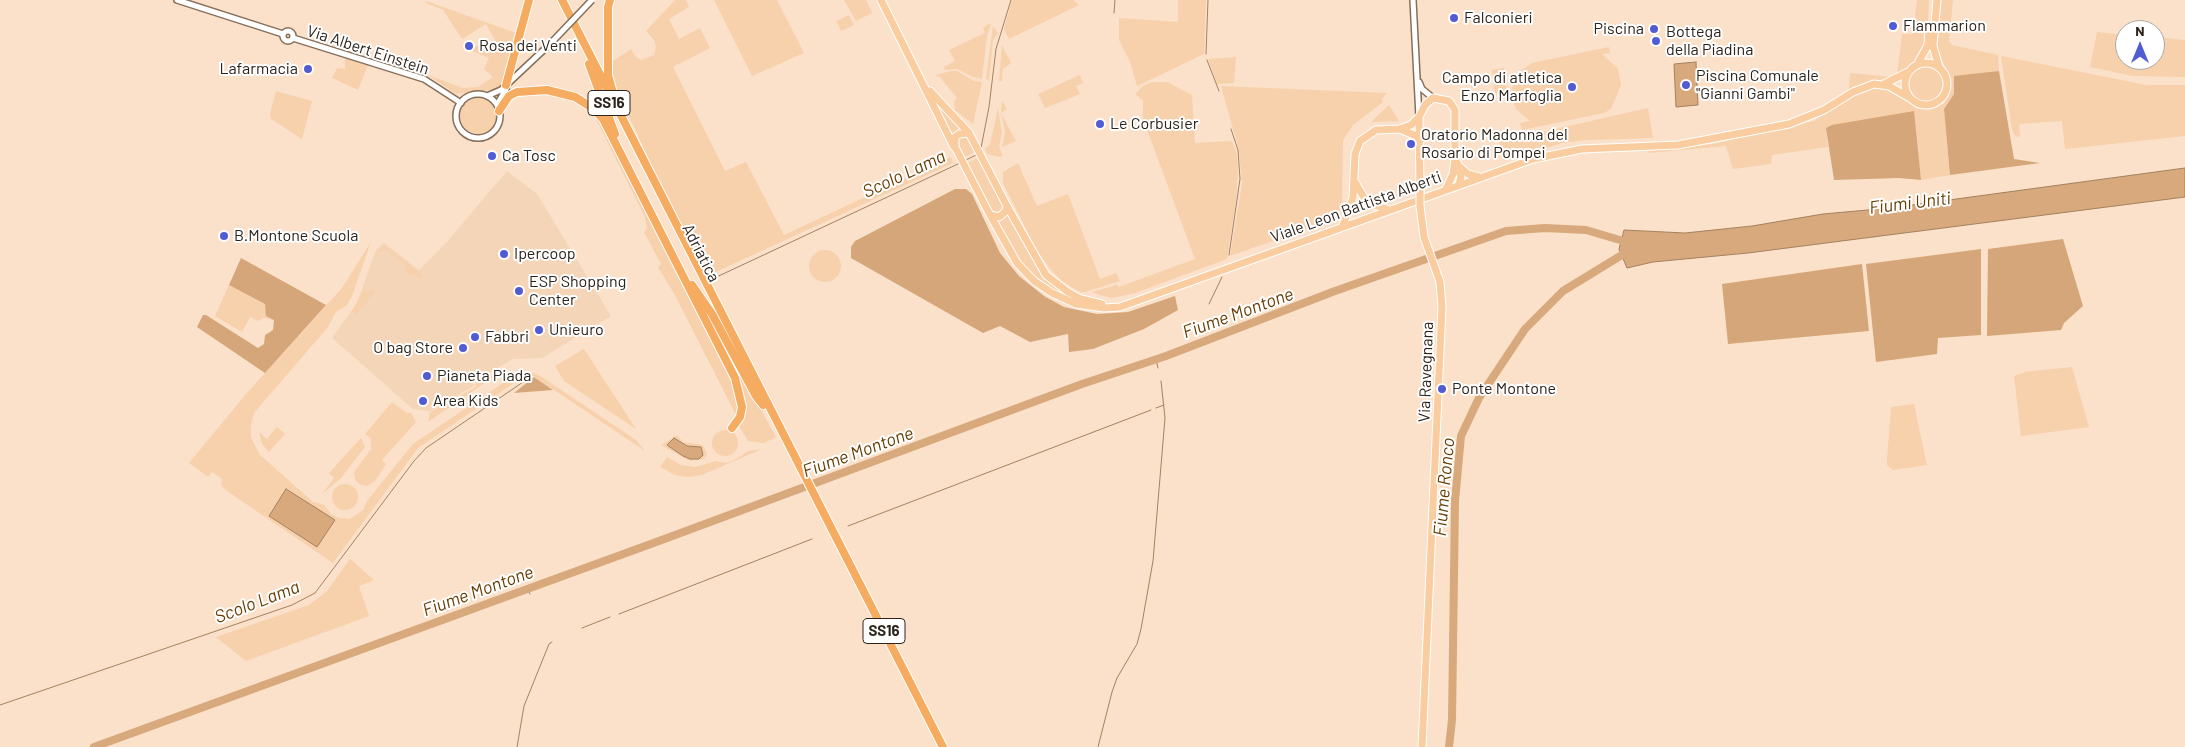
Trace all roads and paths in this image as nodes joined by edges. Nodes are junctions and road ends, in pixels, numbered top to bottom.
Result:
1 (176, 0) edge
2 (529, 0) edge
3 (557, 0) edge
4 (562, 0) edge
5 (592, 0) edge
6 (610, 0) edge
7 (881, 0) edge
8 (1414, 0) edge
9 (1931, 0) edge
10 (1937, 0) edge
11 (588, 64) junction
12 (1917, 65) junction
13 (1939, 67) junction
14 (1908, 72) junction
15 (1418, 75) junction
16 (919, 77) junction
17 (509, 83) junction
18 (1883, 85) junction
19 (487, 96) junction
20 (1908, 96) junction
21 (1433, 98) junction
22 (460, 103) junction
23 (498, 108) junction
24 (1419, 117) junction
25 (1400, 129) junction
26 (968, 133) junction
27 (1420, 141) junction
28 (955, 147) junction
29 (623, 157) junction
30 (1457, 162) junction
31 (648, 170) junction
32 (1453, 174) junction
33 (1480, 177) junction
34 (1355, 182) junction
35 (1459, 184) junction
36 (1446, 189) junction
37 (1368, 203) junction
38 (1007, 206) junction
39 (1351, 209) junction
40 (1388, 209) junction
41 (990, 215) junction
42 (1364, 218) junction
43 (1343, 225) junction
44 (679, 267) junction
45 (699, 274) junction
46 (707, 289) junction
47 (1130, 304) junction
48 (763, 405) junction
49 (776, 425) junction
50 (732, 428) dead end
51 (824, 516) junction
52 (937, 747) edge
53 (943, 747) edge
54 (1422, 747) edge

1 - 22 street, Via Albert Einstein
2 - 17 highway
3 - 11 highway, Adriatica / SS16
4 - 31 highway, Adriatica / SS16
5 - 17 street, bridge
6 - 31 highway, SS16
7 - 16 main road
8 - 15 street, Via Ravegnana
9 - 12 main road
10 - 13 main road
11 - 29 highway
11 - 45 highway, Adriatica / SS16
12 - 13 main road
12 - 14 main road
13 - 20 main road
14 - 18 main road, Viale Leon Battista Alberti
14 - 20 main road
15 - 21 street
15 - 24 street, Via Ravegnana
16 - 26 main road
16 - 28 main road
17 - 19 street
17 - 23 street
18 - 20 main road
18 - 33 main road, Viale Leon Battista Alberti
19 - 22 street
19 - 23 street
21 - 24 main road
21 - 30 main road
22 - 23 street
23 - 29 highway, SS16
24 - 25 main road
24 - 27 main road, Via Ravegnana
25 - 27 main road
25 - 34 main road
26 - 28 main road
26 - 38 main road, Viale Leon Battista Alberti
27 - 54 main road, Via Ravegnana, bridge
28 - 41 main road, Viale Leon Battista Alberti
29 - 44 highway
30 - 32 main road
30 - 33 main road
30 - 35 main road
31 - 45 highway, Adriatica / SS16
32 - 35 main road
32 - 36 main road
33 - 35 main road, Viale Leon Battista Alberti
34 - 37 main road
34 - 39 main road
35 - 36 main road, Viale Leon Battista Alberti
36 - 40 main road, Viale Leon Battista Alberti
37 - 40 main road
37 - 42 main road
38 - 41 main road
38 - 47 main road, Viale Leon Battista Alberti
39 - 42 main road
39 - 43 main road
40 - 42 main road, Viale Leon Battista Alberti
41 - 47 main road, Viale Leon Battista Alberti
42 - 43 main road, Viale Leon Battista Alberti
43 - 47 main road, Viale Leon Battista Alberti
44 - 48 highway
44 - 50 highway
45 - 46 highway, Adriatica / SS16
46 - 48 highway, Adriatica / SS16
46 - 49 highway, Adriatica / SS16
48 - 49 highway, Adriatica / SS16
49 - 51 highway, Adriatica / SS16
51 - 52 highway, SS16
51 - 53 highway, SS16

